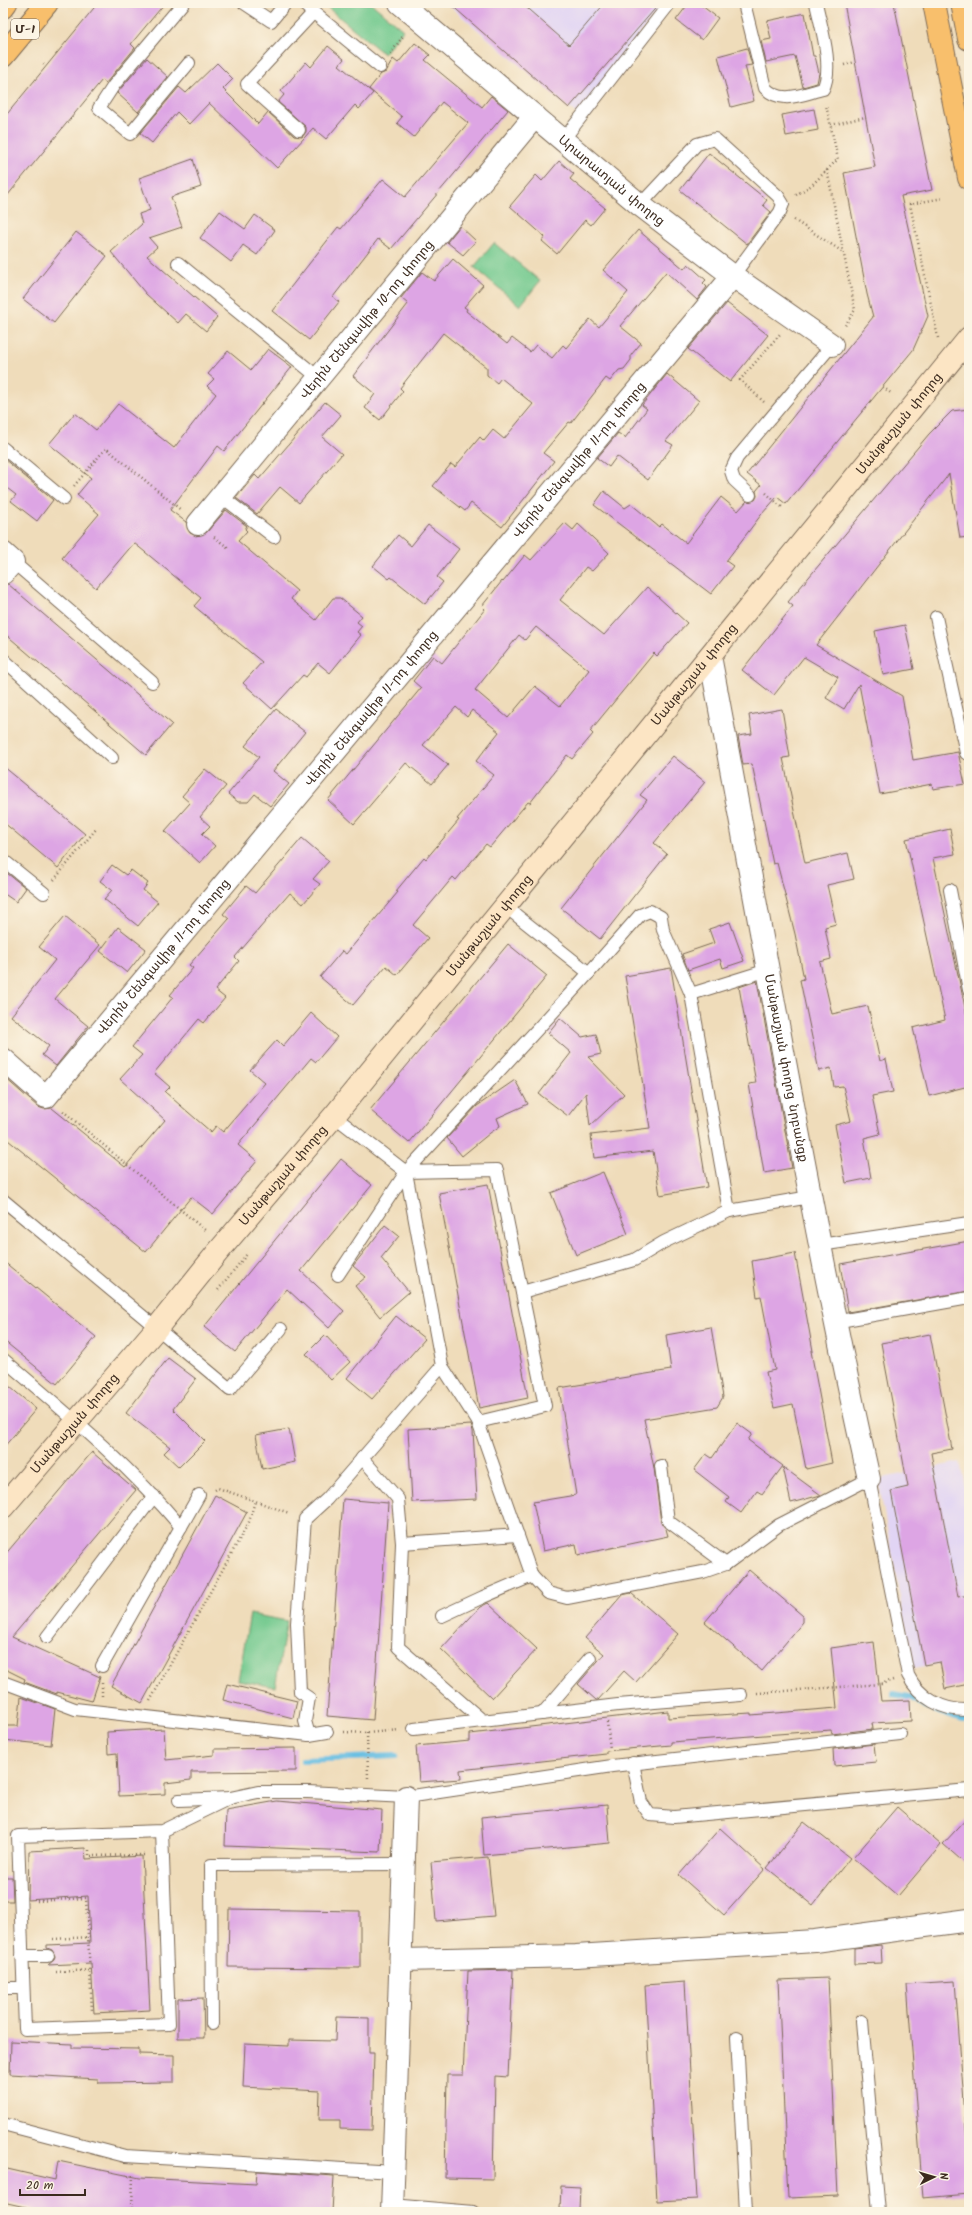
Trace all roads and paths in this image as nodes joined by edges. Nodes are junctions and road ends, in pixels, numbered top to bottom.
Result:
1 (6, 3) edge
2 (47, 3) edge
3 (183, 3) edge
4 (244, 3) edge
5 (286, 3) edge
6 (302, 3) edge
7 (400, 3) edge
8 (670, 3) edge
9 (744, 3) edge
10 (816, 3) edge
11 (934, 3) edge
12 (962, 3) edge
13 (3, 7) edge
14 (313, 13) junction
15 (405, 34) dead end
16 (969, 39) edge
17 (3, 56) edge
18 (189, 63) dead end
19 (380, 66) joint
20 (823, 89) junction
21 (535, 116) junction
22 (865, 117) dead end
23 (831, 125) junction
24 (300, 130) dead end
25 (563, 140) junction
26 (827, 170) junction
27 (969, 178) edge
28 (943, 198) dead end
29 (640, 205) junction
30 (781, 208) junction
31 (843, 252) junction
32 (178, 263) dead end
33 (733, 276) junction
34 (782, 332) dead end
35 (938, 338) dead end
36 (969, 338) edge
37 (832, 346) junction
38 (319, 378) junction
39 (883, 387) dead end
40 (892, 394) dead end
41 (776, 412) junction
42 (3, 448) edge
43 (750, 495) dead end
44 (221, 496) junction
45 (64, 499) joint
46 (198, 524) junction
47 (274, 536) dead end
48 (230, 549) dead end
49 (6, 563) edge
50 (936, 617) dead end
51 (710, 656) junction
52 (3, 659) edge
53 (152, 682) dead end
54 (969, 752) edge
55 (112, 758) dead end
56 (97, 828) dead end
57 (3, 860) edge
58 (950, 890) dead end
59 (44, 893) joint
60 (506, 907) junction
61 (768, 970) junction
62 (589, 973) junction
63 (969, 990) edge
64 (691, 994) junction
65 (3, 1059) edge
66 (46, 1097) junction
67 (334, 1116) junction
68 (406, 1172) junction
69 (810, 1197) junction
70 (3, 1200) edge
71 (729, 1211) junction
72 (969, 1223) edge
73 (820, 1245) junction
74 (217, 1253) junction
75 (338, 1275) dead end
76 (522, 1292) junction
77 (969, 1298) edge
78 (834, 1322) junction
79 (156, 1329) junction
80 (281, 1329) dead end
81 (3, 1358) edge
82 (442, 1366) junction
83 (77, 1422) junction
84 (478, 1422) junction
85 (362, 1458) junction
86 (661, 1466) dead end
87 (869, 1479) junction
88 (199, 1494) joint
89 (154, 1496) junction
90 (255, 1502) junction
91 (3, 1507) edge
92 (305, 1519) junction
93 (180, 1527) junction
94 (518, 1535) junction
95 (402, 1543) junction
96 (726, 1564) junction
97 (532, 1576) junction
98 (442, 1616) dead end
99 (47, 1637) dead end
100 (590, 1658) dead end
101 (102, 1666) joint
102 (908, 1675) junction
103 (3, 1682) edge
104 (741, 1695) joint
105 (969, 1710) edge
106 (103, 1712) junction
107 (542, 1714) junction
108 (149, 1717) junction
109 (483, 1720) junction
110 (414, 1728) joint
111 (327, 1732) joint
112 (367, 1733) junction
113 (900, 1734) dead end
114 (309, 1735) junction
115 (633, 1763) junction
116 (368, 1764) dead end
117 (969, 1790) edge
118 (406, 1797) junction
119 (230, 1798) junction
120 (179, 1800) dead end
121 (162, 1832) junction
122 (403, 1864) junction
123 (34, 1902) dead end
124 (969, 1920) edge
125 (89, 1937) junction
126 (51, 1939) dead end
127 (22, 1956) junction
128 (48, 1956) dead end
129 (400, 1960) junction
130 (91, 1970) junction
131 (52, 1972) dead end
132 (3, 1988) edge
133 (23, 1988) junction
134 (92, 2017) dead end
135 (862, 2021) dead end
136 (212, 2024) dead end
137 (737, 2037) dead end
138 (3, 2124) edge
139 (133, 2156) junction
140 (394, 2172) junction
141 (392, 2209) edge
142 (132, 2212) edge
143 (474, 2212) edge
144 (746, 2212) edge
145 (879, 2212) edge

1 - 13 main road, Մ-1
2 - 17 main road, Մ-1
3 - 18 lane
4 - 5 lane
6 - 14 lane
7 - 21 street, Արարատյան փողոց
8 - 25 lane
9 - 20 lane
10 - 20 lane
11 - 27 main road
12 - 16 main road
14 - 19 lane
14 - 24 lane
15 - 19 path
20 - 23 path
21 - 25 street, Արարատյան փողոց
21 - 38 street, Վերին Շենգավիթ 10-րդ փողոց
22 - 23 path
23 - 26 path
25 - 29 street, Արարատյան փողոց
26 - 30 path
26 - 31 path
28 - 35 path
29 - 30 lane
29 - 33 street, Արարատյան փողոց
30 - 31 path
30 - 33 lane
31 - 37 path
32 - 38 lane
33 - 37 street, Արարատյան փողոց
33 - 66 street, Վերին Շենգավիթ 11-րդ փողոց
34 - 41 path
36 - 51 street, Մանթաշյան փողոց
37 - 41 lane
38 - 44 street, Վերին Շենգավիթ 10-րդ փողոց
39 - 40 path
41 - 43 lane
42 - 45 lane
44 - 46 street, Վերին Շենգավիթ 10-րդ փողոց
44 - 47 lane
45 - 46 path
46 - 48 path
49 - 53 lane
50 - 54 lane
51 - 60 street, Մանթաշյան փողոց
51 - 61 street, Մանթաշյան փողոց նրբանցք
52 - 55 lane
56 - 59 path
57 - 59 lane
58 - 63 lane
60 - 62 lane
60 - 67 street, Մանթաշյան փողոց
61 - 64 lane
61 - 69 street, Մանթաշյան փողոց նրբանցք
62 - 64 lane
62 - 68 lane
64 - 71 lane
65 - 66 street
66 - 74 path
67 - 68 lane
67 - 74 street, Մանթաշյան փողոց
68 - 75 lane
68 - 76 lane
68 - 82 lane
69 - 71 lane
69 - 73 street, Մանթաշյան փողոց նրբանցք
70 - 79 lane
71 - 76 lane
72 - 73 lane
73 - 78 street, Մանթաշյան փողոց նրբանցք
74 - 79 street, Մանթաշյան փողոց
76 - 84 lane
77 - 78 lane
78 - 87 street, Մանթաշյան փողոց նրբանցք
79 - 80 lane
79 - 83 street, Մանթաշյան փողոց
81 - 83 lane
82 - 84 lane
82 - 85 lane
83 - 89 lane
83 - 91 street, Մանթաշյան փողոց
84 - 94 lane
85 - 92 lane
85 - 95 lane
86 - 96 lane
87 - 96 lane
87 - 102 lane
88 - 90 path
88 - 93 lane
89 - 93 lane
89 - 99 lane
90 - 92 path
90 - 108 path
92 - 114 lane
93 - 101 lane
94 - 95 lane
94 - 97 lane
95 - 109 lane
96 - 97 lane
97 - 98 lane
100 - 107 lane
101 - 106 path
102 - 104 path
102 - 105 lane
103 - 106 lane
104 - 107 lane
106 - 108 lane
107 - 109 lane
108 - 114 lane
109 - 110 lane
110 - 112 path
111 - 112 path
111 - 114 lane
112 - 116 path
113 - 115 lane
115 - 117 lane
115 - 118 lane
118 - 119 lane
118 - 122 street
119 - 120 lane
119 - 121 lane
121 - 127 lane
121 - 133 lane
122 - 129 street
122 - 136 lane
123 - 125 path
124 - 129 street
125 - 126 path
125 - 130 path
127 - 128 lane
127 - 133 lane
129 - 140 street
130 - 131 path
130 - 134 path
132 - 133 lane
135 - 145 lane
137 - 144 lane
138 - 139 lane
139 - 140 lane
139 - 142 path
140 - 141 street
141 - 143 lane

